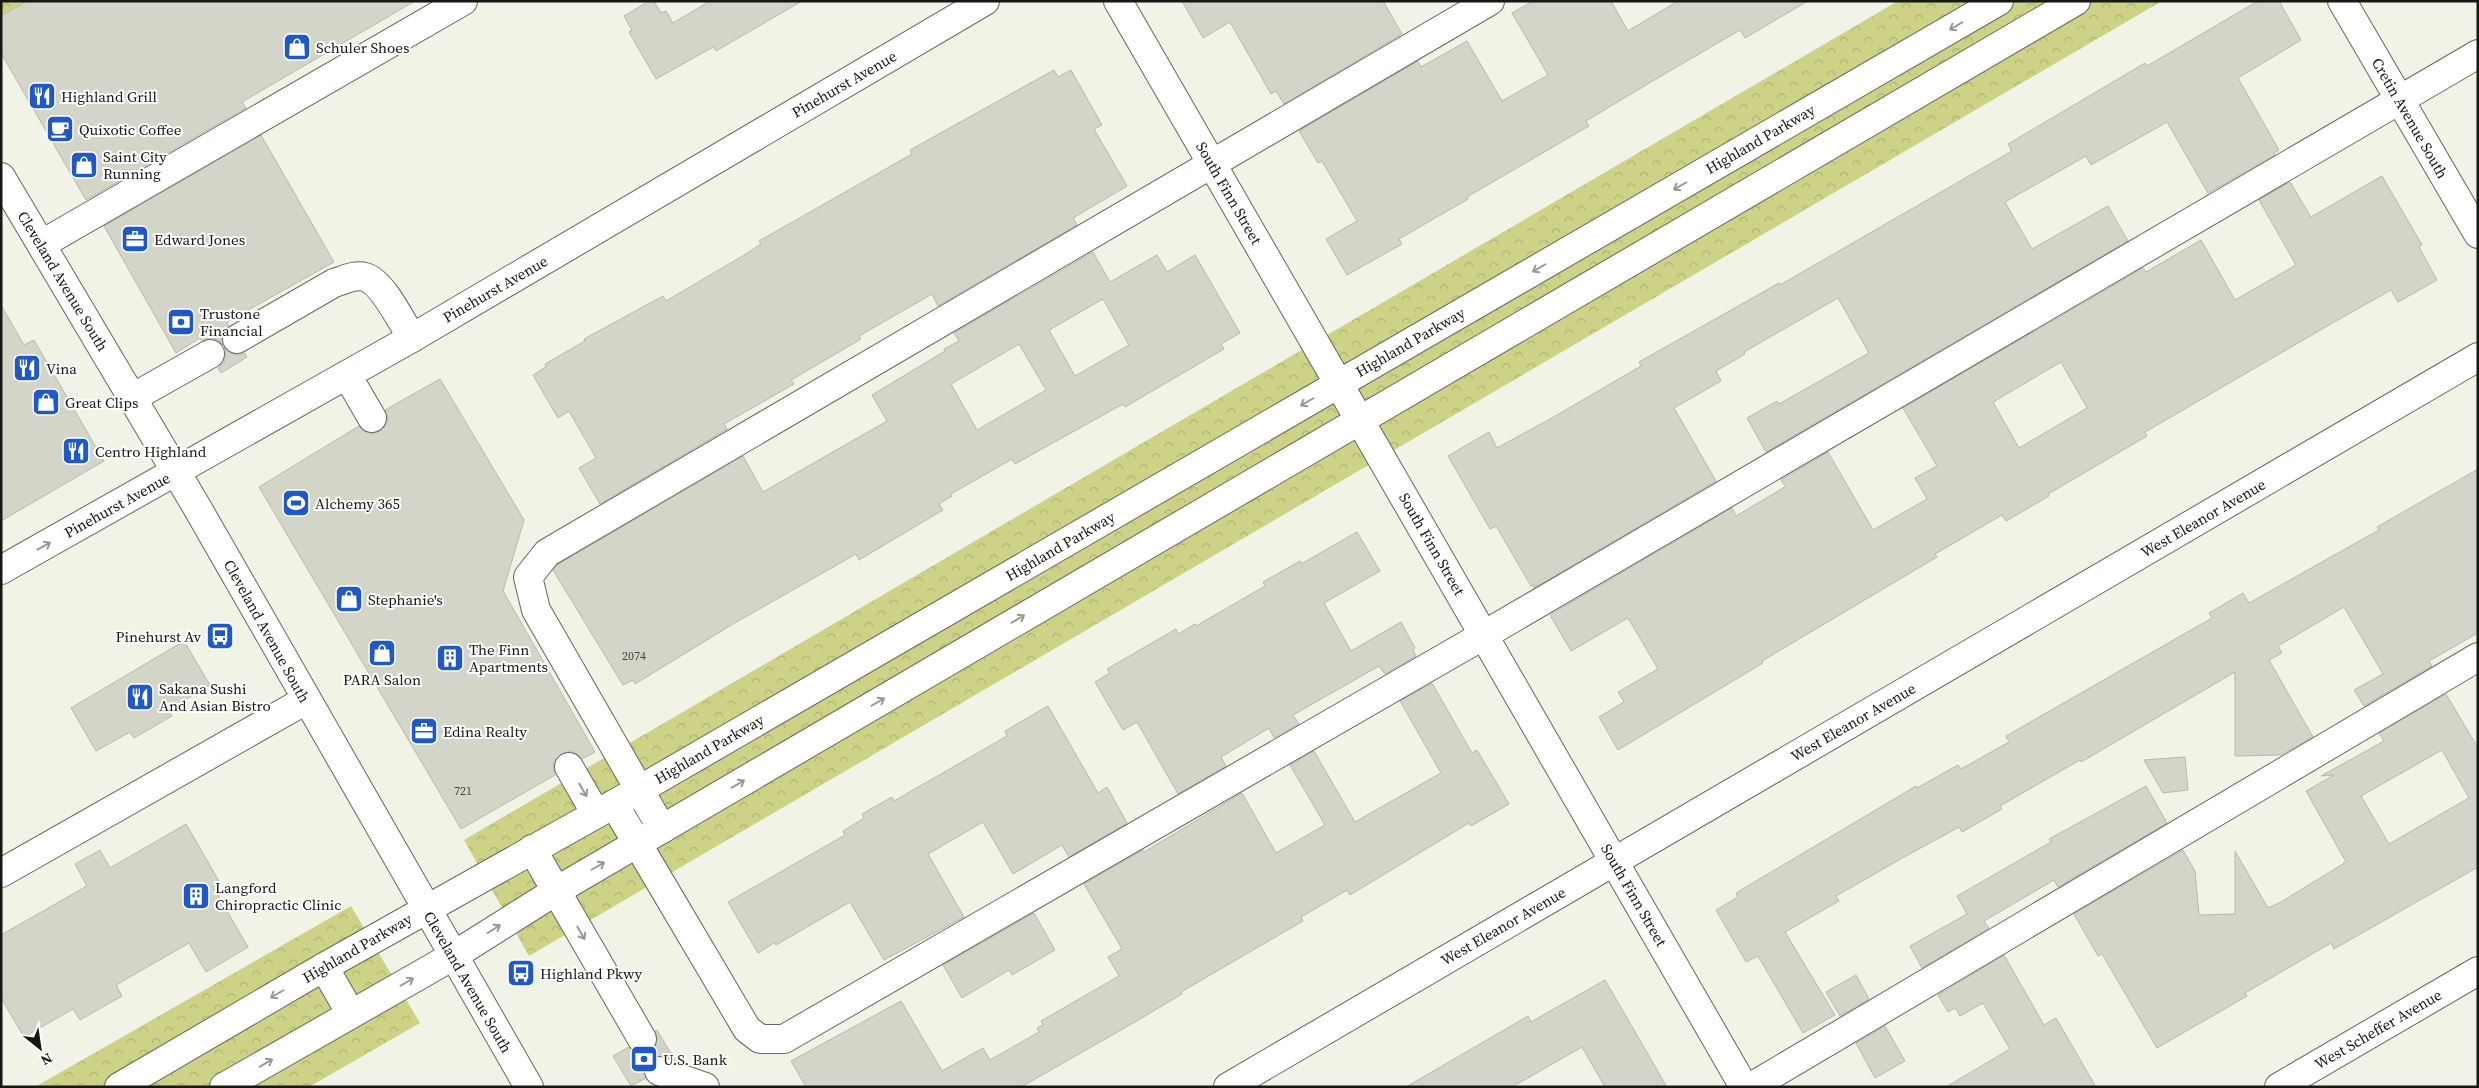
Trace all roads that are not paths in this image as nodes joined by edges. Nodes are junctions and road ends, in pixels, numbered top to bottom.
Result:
1 (463, 1) edge
2 (985, 1) edge
3 (1118, 1) edge
4 (1490, 1) edge
5 (1998, 1) edge
6 (2076, 1) edge
7 (2342, 1) edge
8 (2478, 54) edge
9 (2399, 100) junction
10 (1212, 163) junction
11 (1, 178) edge
12 (2478, 234) edge
13 (42, 244) junction
14 (237, 338) dead end
15 (412, 338) junction
16 (210, 354) dead end
17 (2478, 357) edge
18 (347, 375) junction
19 (1339, 384) junction
20 (132, 398) junction
21 (372, 418) dead end
22 (1359, 419) junction
23 (176, 472) junction
24 (1, 570) edge
25 (1484, 635) junction
26 (2478, 657) edge
27 (306, 700) junction
28 (569, 767) dead end
29 (639, 790) junction
30 (605, 809) junction
31 (662, 829) junction
32 (638, 843) junction
33 (532, 849) junction
34 (1614, 861) junction
35 (1, 873) edge
36 (556, 891) junction
37 (426, 909) junction
38 (453, 956) junction
39 (324, 967) junction
40 (2478, 971) edge
41 (351, 1014) junction
42 (642, 1039) tunnel mouth
43 (659, 1071) tunnel mouth
44 (119, 1087) edge
45 (224, 1087) edge
46 (529, 1087) edge
47 (705, 1087) edge
48 (1228, 1087) edge
49 (1744, 1087) edge
50 (1751, 1087) edge
51 (2279, 1087) edge

1 - 13 street
2 - 15 street, Pinehurst Avenue
3 - 10 street, South Finn Street
4 - 10 street
5 -> 19 street, Highland Parkway
6 - 22 street
7 - 9 street, Cretin Avenue South
8 - 9 street
9 - 12 street, Cretin Avenue South
9 - 25 street
10 - 19 street, South Finn Street
10 - 29 street
11 - 13 street, Cleveland Avenue South
13 - 20 street, Cleveland Avenue South
14 - 15 street
15 - 18 street, Pinehurst Avenue
16 - 20 street
17 - 34 street, West Eleanor Avenue
18 - 21 street
18 - 23 street, Pinehurst Avenue
19 - 22 street, South Finn Street
19 -> 29 street, Highland Parkway
20 - 23 street, Cleveland Avenue South
22 - 25 street, South Finn Street
31 -> 22 street
24 -> 23 street, Pinehurst Avenue
23 - 27 street, Cleveland Avenue South
25 - 32 street
25 - 34 street, South Finn Street
26 - 50 street
27 - 35 street
27 - 37 street, Cleveland Avenue South
28 -> 30 street
29 - 30 street, Highland Parkway
29 - 31 street
30 - 32 street
30 - 33 street, Highland Parkway
31 - 32 street
36 -> 32 street
33 - 36 street
33 - 37 street, Highland Parkway
34 - 48 street, West Eleanor Avenue
34 - 49 street, South Finn Street
38 -> 36 street
36 -> 42 street
37 - 38 street, Cleveland Avenue South
37 - 39 street, Highland Parkway
41 -> 38 street
38 - 46 street, Cleveland Avenue South
39 - 41 street
39 -> 44 street, Highland Parkway
40 - 51 street, West Scheffer Avenue
45 -> 41 street
43 - 47 street

